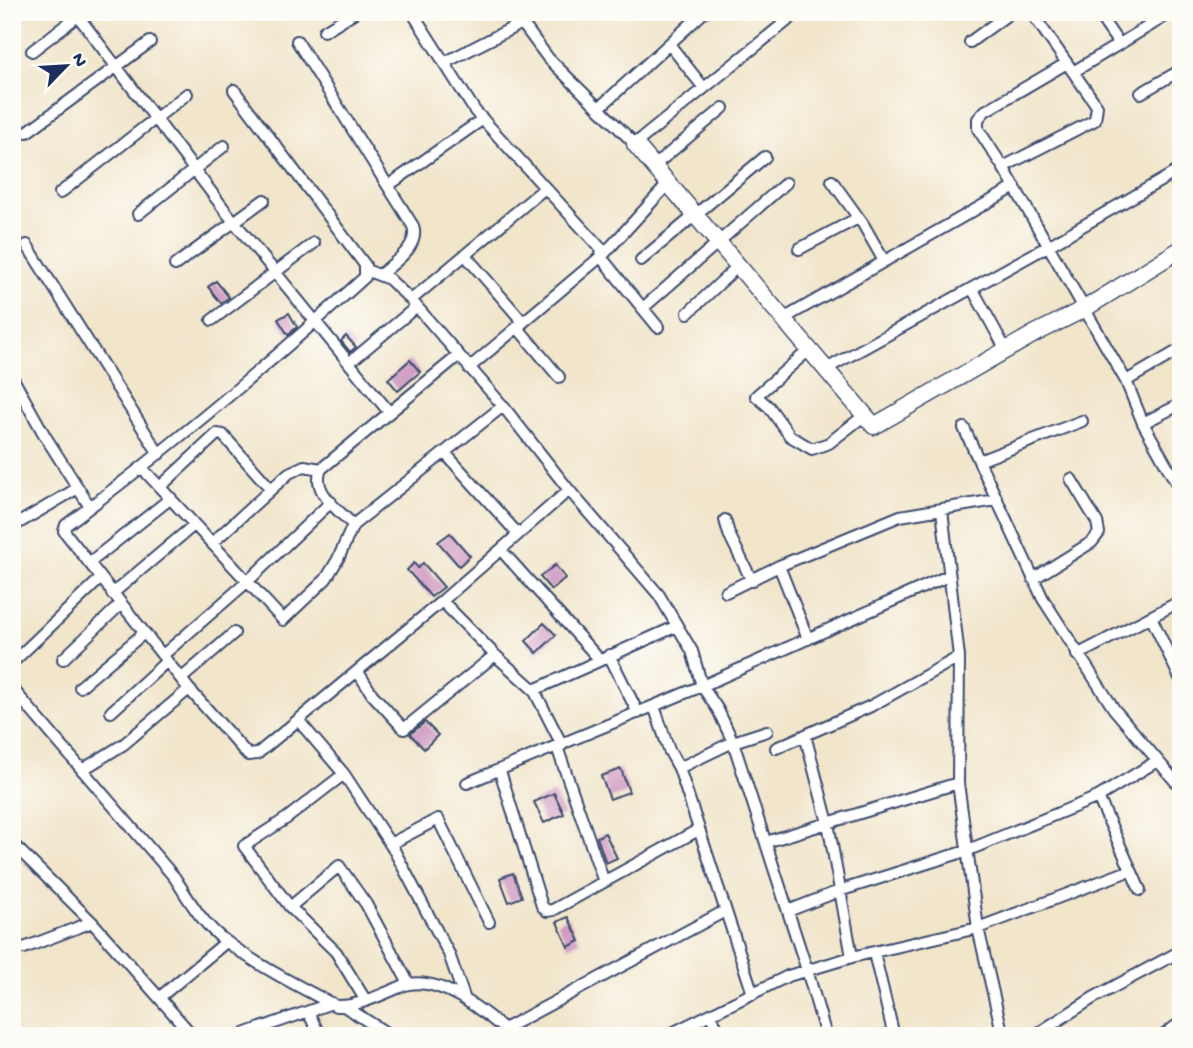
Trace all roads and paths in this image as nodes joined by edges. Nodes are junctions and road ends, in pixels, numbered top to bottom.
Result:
1 (355, 12) edge
2 (412, 12) edge
3 (514, 12) edge
4 (704, 12) edge
5 (1011, 12) edge
6 (1097, 12) edge
7 (1161, 12) edge
8 (1033, 13) edge
9 (78, 14) edge
10 (790, 15) edge
11 (520, 24) junction
12 (324, 31) dead end
13 (150, 41) dead end
14 (297, 41) dead end
15 (970, 42) dead end
16 (669, 44) junction
17 (1119, 44) junction
18 (32, 51) dead end
19 (444, 63) junction
20 (114, 67) junction
21 (1070, 67) junction
22 (1181, 70) edge
23 (704, 88) junction
24 (234, 90) dead end
25 (1141, 93) dead end
26 (187, 94) dead end
27 (599, 108) junction
28 (723, 108) dead end
29 (155, 119) junction
30 (483, 119) junction
31 (27, 132) dead end
32 (635, 144) junction
33 (224, 146) dead end
34 (765, 157) dead end
35 (654, 166) junction
36 (1003, 167) junction
37 (194, 169) junction
38 (1181, 169) edge
39 (832, 181) dead end
40 (786, 183) dead end
41 (668, 184) junction
42 (389, 185) junction
43 (1015, 187) junction
44 (545, 188) junction
45 (60, 192) dead end
46 (264, 200) dead end
47 (138, 214) dead end
48 (694, 214) junction
49 (858, 218) junction
50 (233, 220) junction
51 (717, 241) junction
52 (314, 243) dead end
53 (27, 245) dead end
54 (1048, 246) junction
55 (799, 249) dead end
56 (1181, 249) edge
57 (465, 255) junction
58 (602, 255) junction
59 (641, 260) dead end
60 (884, 261) junction
61 (175, 265) dead end
62 (738, 266) junction
63 (366, 270) junction
64 (274, 272) junction
65 (380, 275) junction
66 (972, 288) junction
67 (413, 304) junction
68 (643, 308) junction
69 (1084, 309) junction
70 (688, 313) dead end
71 (783, 319) junction
72 (212, 320) dead end
73 (315, 322) junction
74 (520, 324) junction
75 (658, 327) dead end
76 (809, 349) junction
77 (1181, 349) edge
78 (1006, 350) junction
79 (458, 356) junction
80 (349, 363) junction
81 (469, 368) junction
82 (826, 369) junction
83 (12, 377) edge
84 (559, 377) dead end
85 (1126, 381) junction
86 (1181, 404) edge
87 (502, 406) junction
88 (389, 412) junction
89 (864, 415) junction
90 (1082, 421) dead end
91 (1143, 423) junction
92 (964, 428) dead end
93 (445, 453) junction
94 (159, 454) junction
95 (979, 461) junction
96 (142, 468) junction
97 (321, 469) junction
98 (1071, 479) dead end
99 (160, 487) junction
100 (78, 488) junction
101 (271, 489) junction
102 (569, 490) junction
103 (1181, 491) edge
104 (171, 498) junction
105 (996, 500) junction
106 (331, 502) junction
107 (90, 508) junction
108 (942, 510) junction
109 (725, 520) dead end
110 (14, 522) edge
111 (194, 525) junction
112 (354, 525) junction
113 (518, 534) junction
114 (212, 543) junction
115 (501, 550) junction
116 (89, 564) junction
117 (779, 566) junction
118 (948, 576) junction
119 (100, 579) junction
120 (1033, 579) junction
121 (752, 581) junction
122 (247, 582) junction
123 (726, 592) dead end
124 (112, 594) junction
125 (442, 601) junction
126 (1181, 601) edge
127 (121, 604) junction
128 (1151, 617) junction
129 (677, 626) junction
130 (144, 633) junction
131 (234, 633) dead end
132 (808, 639) junction
133 (495, 655) junction
134 (1077, 655) junction
135 (604, 657) junction
136 (959, 657) junction
137 (165, 658) junction
138 (63, 659) dead end
139 (12, 663) edge
140 (358, 672) junction
141 (181, 679) junction
142 (1181, 680) edge
143 (702, 686) junction
144 (80, 687) dead end
145 (12, 688) edge
146 (189, 689) junction
147 (534, 690) junction
148 (654, 706) junction
149 (111, 712) dead end
150 (638, 713) junction
151 (298, 720) junction
152 (767, 731) dead end
153 (805, 735) junction
154 (733, 742) junction
155 (559, 746) junction
156 (775, 748) dead end
157 (1157, 761) junction
158 (679, 768) junction
159 (82, 770) junction
160 (499, 771) junction
161 (344, 774) junction
162 (467, 783) dead end
163 (958, 783) junction
164 (1181, 788) edge
165 (1098, 797) junction
166 (828, 823) junction
167 (698, 830) junction
168 (766, 842) junction
169 (12, 843) edge
170 (390, 844) junction
171 (966, 850) junction
172 (1131, 870) junction
173 (604, 882) junction
174 (1140, 890) dead end
175 (839, 891) junction
176 (290, 908) junction
177 (725, 911) junction
178 (788, 911) junction
179 (92, 922) junction
180 (489, 922) dead end
181 (978, 928) junction
182 (226, 942) junction
183 (12, 947) edge
184 (1181, 951) edge
185 (874, 953) junction
186 (852, 957) junction
187 (807, 970) junction
188 (409, 984) junction
189 (752, 994) junction
190 (160, 997) junction
191 (465, 1000) junction
192 (366, 1001) junction
193 (332, 1003) junction
194 (344, 1006) junction
195 (308, 1012) junction
196 (711, 1014) junction
197 (1181, 1022) edge
198 (509, 1032) edge
199 (1037, 1034) dead end
200 (193, 1036) edge
201 (238, 1036) edge
202 (320, 1036) edge
203 (391, 1036) edge
204 (666, 1036) edge
205 (720, 1036) edge
206 (826, 1036) edge
207 (894, 1036) edge
208 (1003, 1036) edge
209 (1163, 1036) edge

1 - 12 street
2 - 19 street
3 - 11 street
4 - 16 street
5 - 15 street
6 - 17 street
7 - 17 street
8 - 21 street
9 - 18 street
9 - 20 street
10 - 23 street
11 - 19 street
11 - 27 street
13 - 20 street
14 - 42 street
16 - 23 street
16 - 27 street
17 - 21 street
19 - 30 street
20 - 29 street
20 - 31 street
21 - 36 street
21 - 36 street
22 - 25 street
23 - 32 street
24 - 63 street
26 - 29 street
27 - 32 street
28 - 35 street
29 - 37 street
29 - 45 street
30 - 42 street
30 - 44 street
32 - 35 street
33 - 37 street
34 - 48 street
35 - 41 street
36 - 43 street
37 - 47 street
37 - 50 street
38 - 54 street
39 - 49 street
40 - 51 street
41 - 48 street
41 - 58 street
42 - 65 street
43 - 54 street
43 - 60 street
44 - 57 street
44 - 58 street
46 - 50 street
48 - 51 street
48 - 59 street
49 - 55 street
49 - 60 street
50 - 61 street
50 - 64 street
51 - 62 street
51 - 68 street
52 - 64 street
53 - 94 street
54 - 66 street
54 - 69 street
56 - 69 street
57 - 67 street
57 - 74 street
58 - 68 street
58 - 74 street
60 - 71 street
62 - 70 street
62 - 71 street
63 - 65 street
63 - 73 street
64 - 72 street
64 - 73 street
65 - 67 street
66 - 78 street
66 - 82 street
67 - 79 street
67 - 80 street
68 - 75 street
69 - 78 street
69 - 85 street
71 - 76 street
73 - 80 street
73 - 94 street
74 - 81 street
74 - 84 street
76 - 82 street
76 - 89 street
77 - 85 street
78 - 89 street
79 - 81 street
79 - 88 street
80 - 88 street
81 - 87 street
82 - 89 street
83 - 100 street
85 - 91 street
86 - 91 street
87 - 93 street
87 - 102 street
88 - 97 street
90 - 95 street
91 - 103 street
92 - 95 street
93 - 112 street
93 - 113 street
94 - 96 street
95 - 105 street
96 - 99 street
96 - 107 street
97 - 101 street
97 - 106 street
98 - 120 street
99 - 101 street
99 - 104 street
100 - 107 street
100 - 110 street
101 - 114 street
102 - 113 street
102 - 129 street
104 - 111 street
104 - 116 street
105 - 108 street
105 - 120 street
106 - 112 street
106 - 122 street
107 - 116 street
108 - 117 street
108 - 118 street
109 - 121 street
111 - 114 street
111 - 124 street
112 - 122 street
113 - 115 street
114 - 122 street
115 - 125 street
115 - 135 street
116 - 119 street
117 - 121 street
117 - 132 street
118 - 132 street
118 - 136 street
119 - 124 street
119 - 139 street
120 - 134 street
121 - 123 street
122 - 137 street
124 - 127 street
125 - 133 street
125 - 140 street
126 - 128 street
127 - 130 street
127 - 138 street
128 - 134 street
128 - 142 street
129 - 135 street
129 - 143 street
130 - 137 street
130 - 144 street
131 - 141 street
132 - 143 street
133 - 140 street
133 - 147 street
134 - 157 street
135 - 147 street
135 - 150 street
136 - 153 street
136 - 163 street
137 - 141 street
137 - 149 street
140 - 151 street
141 - 146 street
143 - 148 street
143 - 154 street
145 - 159 street
146 - 151 street
146 - 159 street
147 - 155 street
148 - 150 street
148 - 158 street
150 - 155 street
151 - 161 street
152 - 154 street
153 - 156 street
153 - 166 street
154 - 158 street
154 - 168 street
155 - 160 street
155 - 173 street
157 - 164 street
157 - 165 street
158 - 167 street
159 - 182 street
160 - 162 street
160 - 173 street
161 - 170 street
161 - 176 street
163 - 166 street
163 - 171 street
165 - 171 street
165 - 172 street
166 - 168 street
166 - 175 street
167 - 173 street
167 - 177 street
168 - 178 street
169 - 179 street
170 - 180 street
170 - 191 street
171 - 175 street
171 - 181 street
172 - 174 street
172 - 181 street
175 - 178 street
175 - 186 street
176 - 188 street
176 - 192 street
177 - 189 street
177 - 198 street
178 - 187 street
179 - 183 street
179 - 190 street
181 - 185 street
181 - 208 street
182 - 190 street
182 - 193 street
184 - 199 street
185 - 186 street
185 - 207 street
186 - 187 street
187 - 189 street
187 - 206 street
188 - 191 street
188 - 192 street
189 - 196 street
190 - 200 street
191 - 198 street
192 - 194 street
193 - 194 street
193 - 195 street
194 - 203 street
195 - 201 street
195 - 202 street
196 - 204 street
196 - 205 street
197 - 209 street

